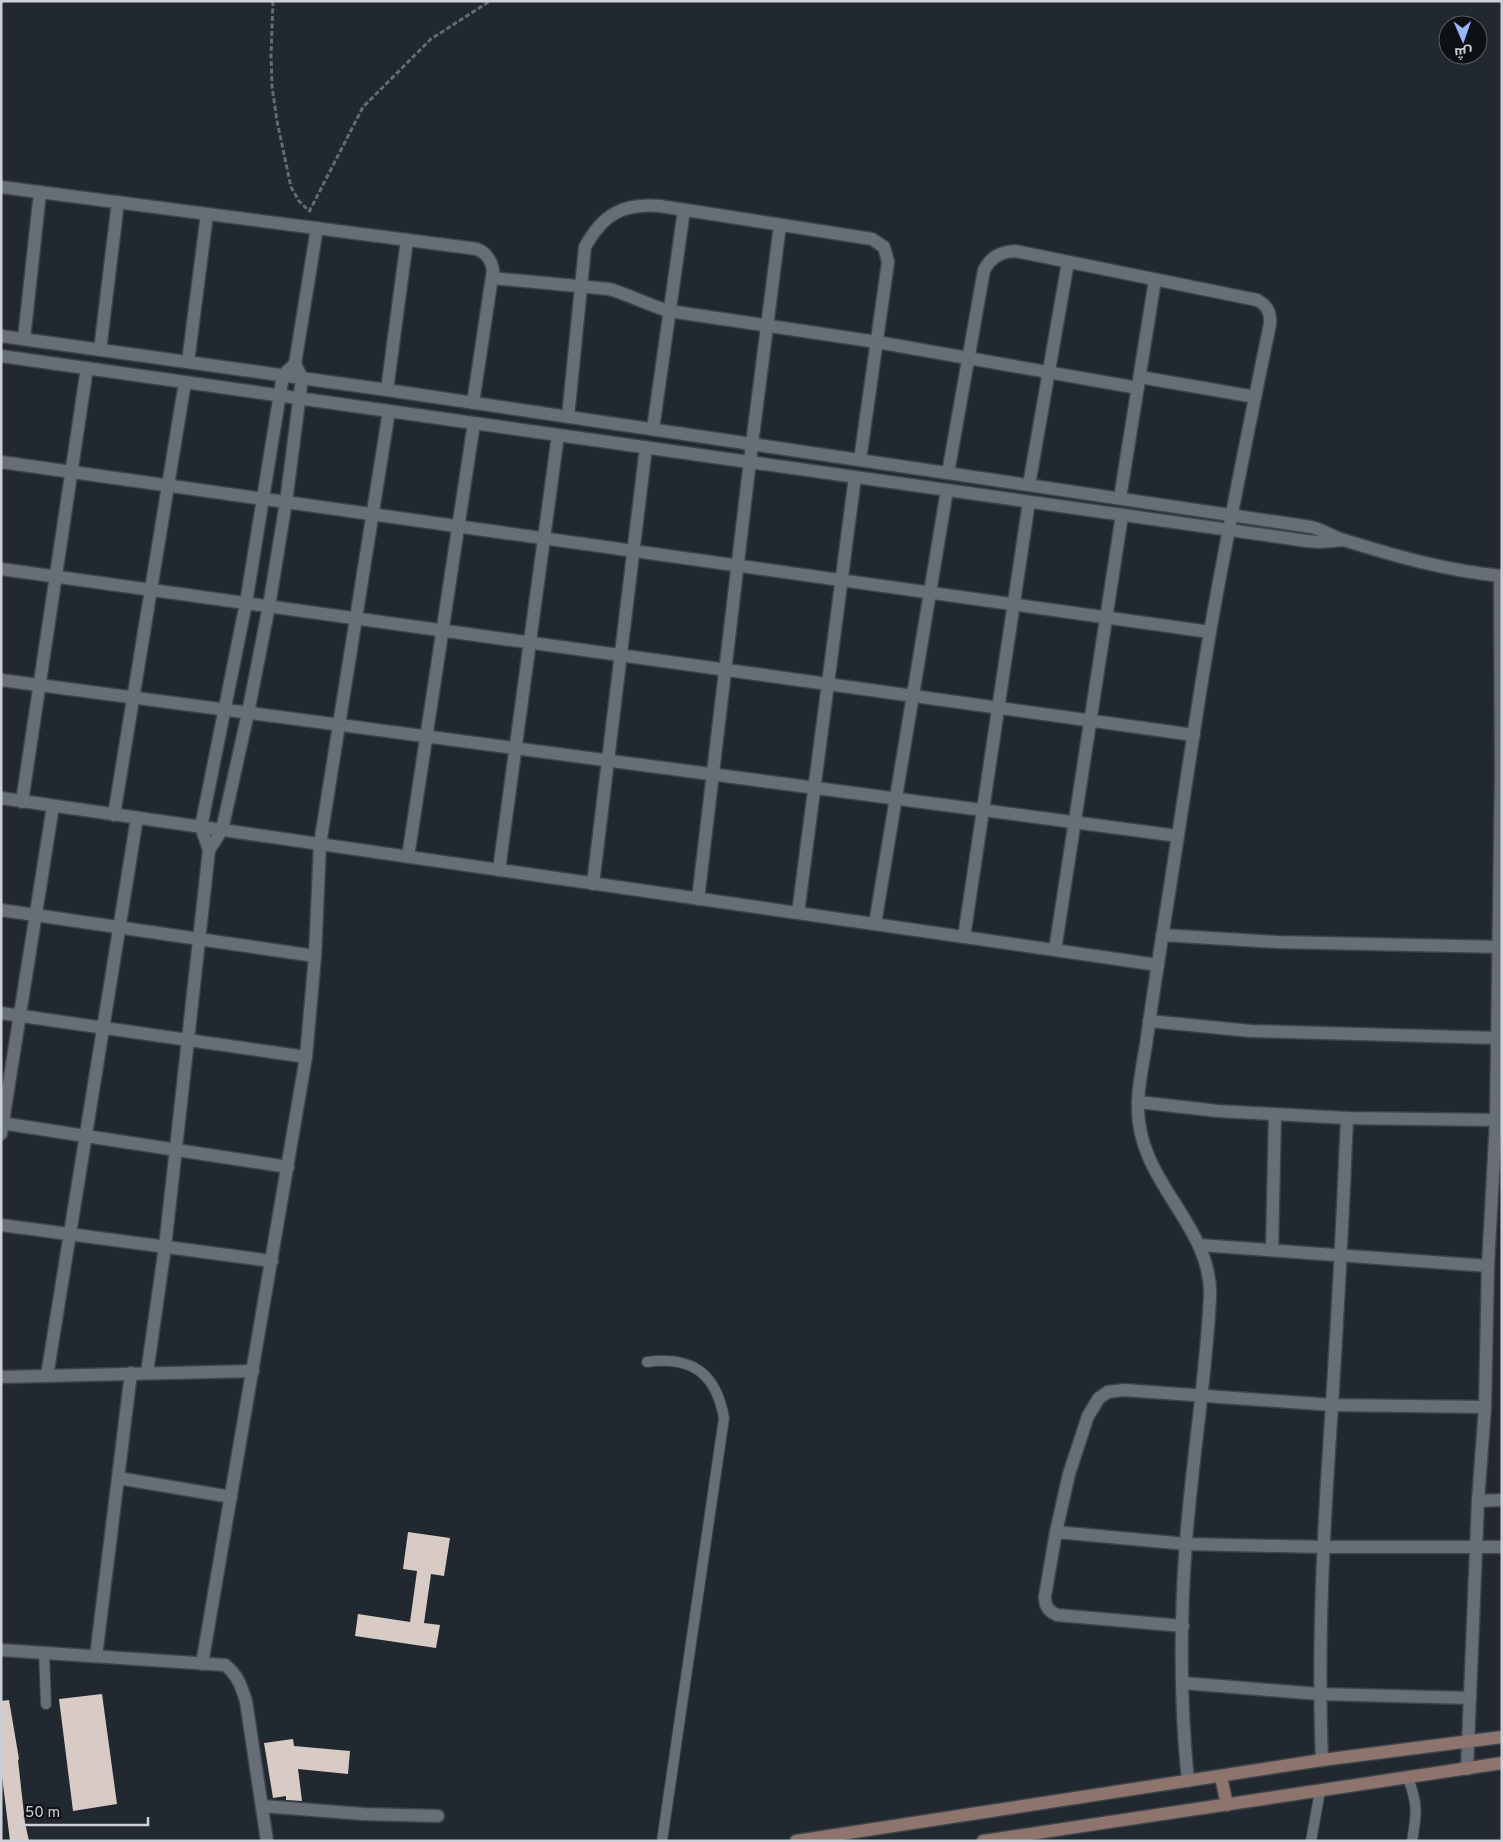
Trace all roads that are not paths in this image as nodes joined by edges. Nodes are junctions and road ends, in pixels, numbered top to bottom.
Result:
1 (1, 187) edge
2 (40, 192) junction
3 (118, 202) junction
4 (684, 210) junction
5 (207, 214) junction
6 (780, 225) junction
7 (317, 228) junction
8 (407, 240) junction
9 (1068, 262) junction
10 (492, 278) junction
11 (1155, 280) junction
12 (580, 286) junction
13 (669, 310) junction
14 (767, 325) junction
15 (1, 336) edge
16 (24, 339) junction
17 (877, 342) junction
18 (100, 350) junction
19 (1, 356) edge
20 (968, 358) junction
21 (188, 362) junction
22 (295, 364) junction
23 (87, 368) junction
24 (1049, 372) junction
25 (283, 375) junction
26 (302, 378) junction
27 (185, 382) junction
28 (1139, 382) junction
29 (387, 390) junction
30 (280, 396) junction
31 (1255, 396) junction
32 (300, 398) junction
33 (473, 403) junction
34 (389, 411) junction
35 (568, 417) junction
36 (474, 423) junction
37 (653, 429) junction
38 (558, 435) junction
39 (752, 444) junction
40 (646, 447) junction
41 (860, 460) junction
42 (1, 462) edge
43 (750, 462) junction
44 (72, 472) junction
45 (948, 473) junction
46 (855, 477) junction
47 (1029, 485) junction
48 (168, 486) junction
49 (947, 490) junction
50 (1120, 498) junction
51 (264, 499) junction
52 (286, 502) junction
53 (1029, 502) junction
54 (1232, 514) junction
55 (373, 515) junction
56 (1122, 515) junction
57 (459, 527) junction
58 (1228, 530) junction
59 (544, 538) junction
60 (1344, 540) junction
61 (634, 551) junction
62 (737, 566) junction
63 (1, 569) edge
64 (56, 576) junction
65 (1501, 576) edge
66 (841, 581) junction
67 (150, 590) junction
68 (930, 593) junction
69 (246, 603) junction
70 (1013, 605) junction
71 (269, 606) junction
72 (356, 618) junction
73 (1106, 618) junction
74 (443, 631) junction
75 (1210, 632) junction
76 (530, 643) junction
77 (621, 655) junction
78 (725, 670) junction
79 (1, 680) edge
80 (828, 684) junction
81 (40, 685) junction
82 (912, 696) junction
83 (133, 697) junction
84 (998, 708) junction
85 (226, 710) junction
86 (248, 713) junction
87 (1090, 721) junction
88 (339, 725) junction
89 (1194, 735) junction
90 (427, 736) junction
91 (515, 748) junction
92 (608, 760) junction
93 (712, 774) junction
94 (814, 788) junction
95 (1, 798) edge
96 (896, 798) junction
97 (22, 802) junction
98 (53, 806) junction
99 (983, 810) junction
100 (114, 814) junction
101 (137, 818) junction
102 (1075, 822) junction
103 (201, 827) junction
104 (222, 830) junction
105 (1178, 836) junction
106 (320, 844) junction
107 (209, 850) junction
108 (408, 857) junction
109 (499, 870) junction
110 (593, 884) junction
111 (698, 899) junction
112 (1, 910) edge
113 (798, 913) junction
114 (36, 915) junction
115 (875, 924) junction
116 (119, 927) junction
117 (1162, 935) junction
118 (964, 937) junction
119 (199, 939) junction
120 (1500, 947) edge
121 (1055, 950) junction
122 (315, 956) junction
123 (1158, 965) junction
124 (1, 1013) edge
125 (20, 1016) junction
126 (1149, 1021) junction
127 (103, 1028) junction
128 (1497, 1038) junction
129 (188, 1040) junction
130 (306, 1057) junction
131 (1500, 1064) edge
132 (1138, 1102) junction
133 (1275, 1114) junction
134 (1347, 1118) junction
135 (1496, 1120) junction
136 (2, 1127) edge
137 (86, 1136) junction
138 (176, 1150) junction
139 (288, 1167) junction
140 (1497, 1169) edge
141 (1, 1225) edge
142 (71, 1234) junction
143 (1199, 1245) junction
144 (165, 1247) junction
145 (1272, 1250) junction
146 (1341, 1257) junction
147 (272, 1261) junction
148 (1488, 1266) junction
149 (647, 1362) dead end
150 (253, 1371) junction
151 (147, 1373) junction
152 (131, 1374) junction
153 (1, 1376) edge
154 (47, 1376) junction
155 (1201, 1394) junction
156 (1332, 1405) junction
157 (1485, 1408) junction
158 (118, 1478) junction
159 (231, 1497) junction
160 (1502, 1500) edge
161 (1478, 1501) junction
162 (1056, 1532) junction
163 (1186, 1544) junction
164 (1477, 1546) junction
165 (1323, 1547) junction
166 (1502, 1547) edge
167 (1183, 1626) junction
168 (1, 1650) edge
169 (44, 1652) junction
170 (96, 1656) junction
171 (202, 1664) junction
172 (1183, 1683) junction
173 (1319, 1694) junction
174 (1470, 1698) junction
175 (46, 1704) dead end
176 (1502, 1737) edge
177 (1468, 1742) junction
178 (1322, 1760) junction
179 (1502, 1763) edge
180 (1468, 1769) junction
181 (1221, 1777) junction
182 (1408, 1778) junction
183 (1188, 1781) junction
184 (1320, 1791) junction
185 (1227, 1805) junction
186 (262, 1806) junction
187 (438, 1816) dead end
188 (1046, 1836) edge
189 (267, 1841) edge
190 (662, 1841) edge
191 (796, 1841) edge
192 (983, 1841) edge
193 (1311, 1841) edge
194 (1412, 1841) edge

1 - 2 street
2 - 3 street
2 - 16 street
3 - 5 street
3 - 18 street
4 - 6 street
4 - 12 street
4 - 13 street
5 - 7 street
5 - 21 street
6 - 14 street
6 - 17 street
7 - 8 street
7 - 22 street
8 - 10 street
8 - 29 street
9 - 11 street
9 - 20 street
9 - 24 street
10 - 12 street
10 - 33 street
11 - 28 street
11 - 31 street
12 - 13 street
12 - 35 street
13 - 14 street
13 - 37 street
14 - 17 street
14 - 39 street
15 - 16 street
16 - 18 street
17 - 20 street
17 - 41 street
18 - 21 street
19 - 23 street
20 - 24 street
20 - 45 street
21 - 25 street
22 - 25 street
22 - 26 street
23 - 27 street
23 - 44 street
24 - 28 street
24 - 47 street
25 - 26 street
25 - 30 street
26 - 29 street
26 - 32 street
27 - 30 street
27 - 48 street
28 - 31 street
28 - 50 street
29 - 33 street
30 - 32 street
30 - 51 street
31 - 54 street
32 - 34 street
32 - 52 street
33 - 35 street
34 - 36 street
34 - 55 street
35 - 37 street
36 - 38 street
36 - 57 street
37 - 39 street
38 - 40 street
38 - 59 street
39 - 41 street
39 - 43 street
40 - 43 street
40 - 61 street
41 - 45 street
42 - 44 street
43 - 46 street
43 - 62 street
44 - 48 street
44 - 64 street
45 - 47 street
46 - 49 street
46 - 66 street
47 - 50 street
48 - 51 street
48 - 67 street
49 - 53 street
49 - 68 street
50 - 54 street
51 - 52 street
51 - 69 street
52 - 55 street
52 - 71 street
53 - 56 street
53 - 70 street
54 - 58 street
54 - 60 street
55 - 57 street
55 - 72 street
56 - 58 street
56 - 73 street
57 - 59 street
57 - 74 street
58 - 60 street
58 - 75 street
59 - 61 street
59 - 76 street
60 - 65 street
61 - 62 street
61 - 77 street
62 - 66 street
62 - 78 street
63 - 64 street
64 - 67 street
64 - 81 street
65 - 120 street
66 - 68 street
66 - 80 street
67 - 69 street
67 - 83 street
68 - 70 street
68 - 82 street
69 - 71 street
69 - 85 street
70 - 73 street
70 - 84 street
71 - 72 street
71 - 86 street
72 - 74 street
72 - 88 street
73 - 75 street
73 - 87 street
74 - 76 street
74 - 90 street
75 - 89 street
76 - 77 street
76 - 91 street
77 - 78 street
77 - 92 street
78 - 80 street
78 - 93 street
79 - 81 street
80 - 82 street
80 - 94 street
81 - 83 street
81 - 97 street
82 - 84 street
82 - 96 street
83 - 85 street
83 - 100 street
84 - 87 street
84 - 99 street
85 - 86 street
85 - 103 street
86 - 88 street
86 - 104 street
87 - 89 street
87 - 102 street
88 - 90 street
88 - 106 street
89 - 105 street
90 - 91 street
90 - 108 street
91 - 92 street
91 - 109 street
92 - 93 street
92 - 110 street
93 - 94 street
93 - 111 street
94 - 96 street
94 - 113 street
95 - 97 street
96 - 99 street
96 - 115 street
97 - 98 street
98 - 100 street
98 - 114 street
99 - 102 street
99 - 118 street
100 - 101 street
101 - 103 street
101 - 116 street
102 - 105 street
102 - 121 street
103 - 104 street
103 - 107 street
104 - 106 street
104 - 107 street
105 - 117 street
106 - 108 street
106 - 122 street
107 - 119 street
108 - 109 street
109 - 110 street
110 - 111 street
111 - 113 street
112 - 114 street
113 - 115 street
114 - 116 street
114 - 125 street
115 - 118 street
116 - 119 street
116 - 127 street
117 - 120 street
117 - 123 street
118 - 121 street
119 - 122 street
119 - 129 street
120 - 128 street
121 - 123 street
122 - 130 street
123 - 126 street
124 - 125 street
125 - 127 street
125 - 136 street
126 - 128 street
126 - 132 street
127 - 129 street
127 - 137 street
128 - 131 street
129 - 130 street
129 - 138 street
130 - 139 street
131 - 135 street
132 - 133 street
132 - 143 street
133 - 134 street
133 - 145 street
134 - 135 street
134 - 146 street
135 - 140 street
136 - 137 street
137 - 138 street
137 - 142 street
138 - 139 street
138 - 144 street
139 - 147 street
140 - 148 street
141 - 142 street
142 - 144 street
142 - 154 street
143 - 145 street
143 - 155 street
144 - 147 street
144 - 151 street
145 - 146 street
146 - 148 street
146 - 156 street
147 - 150 street
148 - 157 street
149 - 190 lane
150 - 151 street
150 - 159 street
151 - 152 street
152 - 154 street
152 - 158 street
153 - 154 street
155 - 156 street
155 - 162 street
155 - 163 street
156 - 157 street
156 - 165 street
157 - 161 street
158 - 159 street
158 - 170 street
159 - 171 street
160 - 161 street
161 - 164 street
162 - 163 street
162 - 167 street
163 - 165 street
163 - 167 street
164 - 165 street
164 - 166 street
164 - 174 street
165 - 173 street
167 - 172 street
168 - 169 street
169 - 170 street
169 - 175 lane
170 - 171 street
171 - 186 street
172 - 173 street
172 - 183 street
173 - 174 street
173 - 178 street
174 - 177 street
176 - 177 main road
177 - 178 main road
177 - 180 street
178 - 181 main road
179 - 180 main road
180 - 182 main road
181 - 183 main road
181 - 185 main road
182 - 184 main road
182 - 194 lane
183 - 191 main road
184 - 185 main road
184 - 193 lane
185 - 188 main road
186 - 187 street
186 - 189 street
188 - 192 main road

